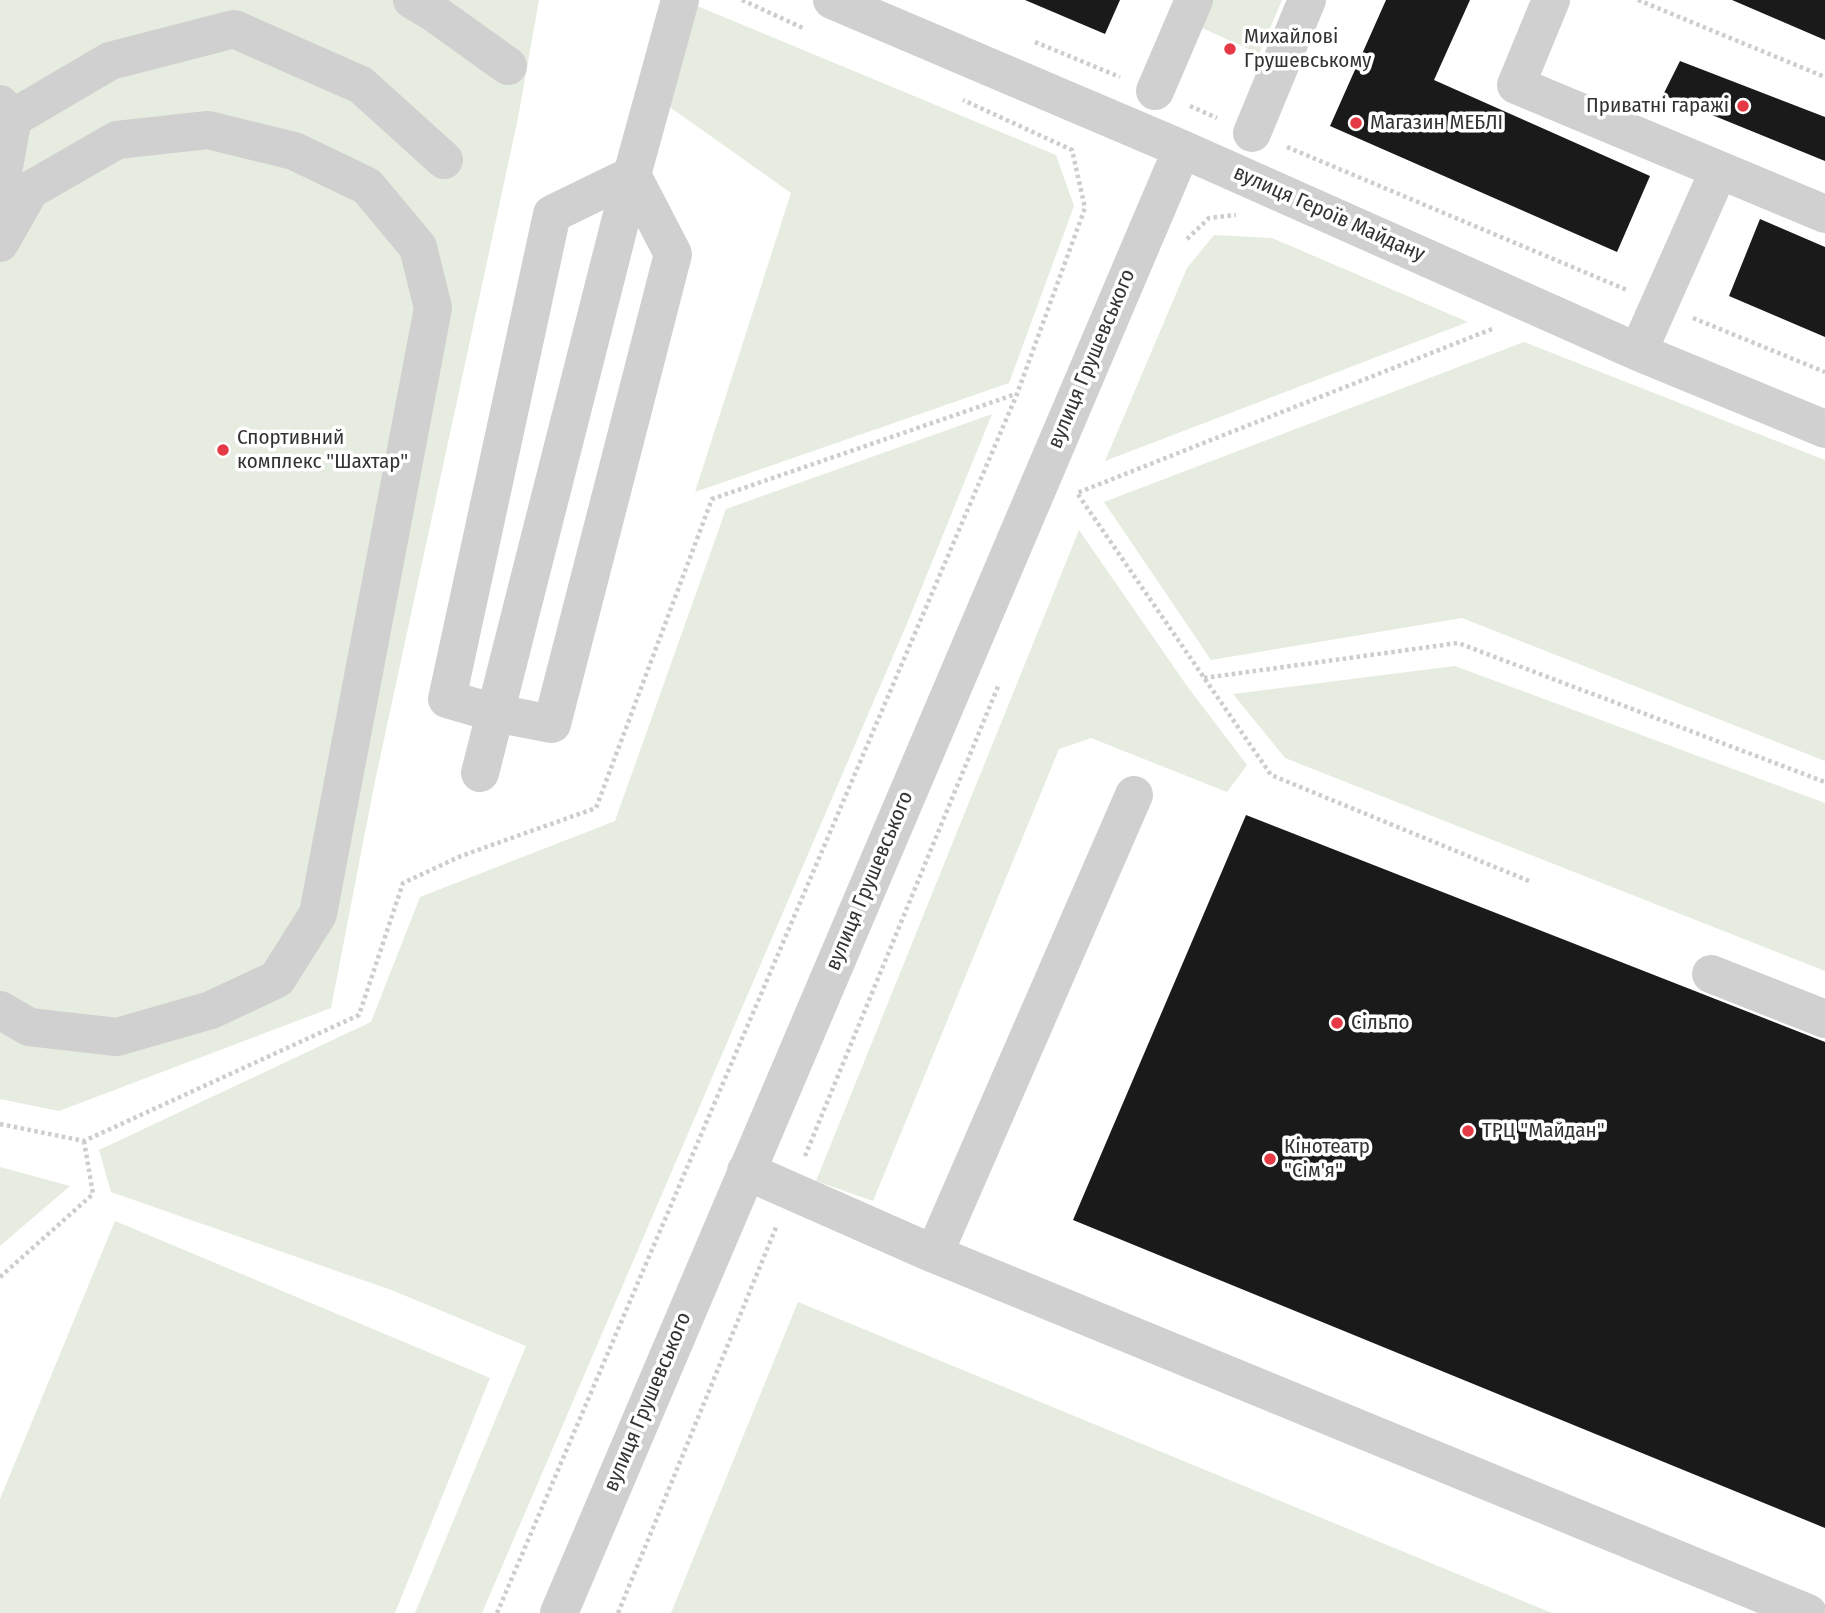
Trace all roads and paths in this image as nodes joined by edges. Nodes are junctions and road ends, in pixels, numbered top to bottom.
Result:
1 (412, 0) edge
2 (680, 0) edge
3 (743, 0) edge
4 (832, 0) edge
5 (1194, 0) edge
6 (1307, 0) edge
7 (1551, 0) edge
8 (1638, 0) edge
9 (806, 29) dead end
10 (1033, 41) dead end
11 (508, 66) dead end
12 (1825, 77) edge
13 (1156, 91) junction
14 (958, 98) dead end
15 (7, 111) edge
16 (1252, 133) junction
17 (1182, 149) junction
18 (444, 160) dead end
19 (1719, 170) junction
20 (632, 175) junction
21 (0, 188) edge
22 (1825, 214) edge
23 (1244, 215) dead end
24 (1185, 242) dead end
25 (0, 243) edge
26 (1659, 303) junction
27 (1493, 328) dead end
28 (1638, 352) junction
29 (1825, 372) edge
30 (1017, 394) junction
31 (1825, 429) edge
32 (1082, 481) dead end
33 (1077, 493) junction
34 (1072, 506) dead end
35 (1003, 674) dead end
36 (1204, 678) junction
37 (495, 713) junction
38 (480, 773) dead end
39 (1825, 782) edge
40 (1134, 795) dead end
41 (1530, 881) dead end
42 (1711, 974) dead end
43 (0, 1010) edge
44 (1825, 1019) edge
45 (0, 1124) edge
46 (84, 1141) junction
47 (746, 1171) junction
48 (791, 1191) junction
49 (934, 1254) junction
50 (0, 1277) edge
51 (497, 1613) edge
52 (559, 1613) edge
53 (618, 1613) edge
54 (1808, 1613) edge

1 - 11 street
2 - 20 street
3 - 9 path
4 - 17 street, вулиця Героїв Майдану
5 - 13 street
6 - 16 street
7 - 19 street
8 - 12 path
10 - 13 path
13 - 16 path
14 - 30 path
15 - 18 street
15 - 21 street
16 - 26 path
17 - 28 street, вулиця Героїв Майдану
17 - 47 street, вулиця Грушевського
19 - 22 street
19 - 26 street
20 - 37 street
20 - 37 street
20 - 37 street
23 - 24 path
25 - 43 street
26 - 28 street
26 - 29 path
27 - 33 path
28 - 31 street, вулиця Героїв Майдану
30 - 46 path
30 - 51 path
32 - 33 path
33 - 34 path
33 - 36 path
35 - 48 path
36 - 39 path
36 - 41 path
37 - 38 street
40 - 49 street
42 - 44 street
45 - 46 path
46 - 50 path
47 - 48 street
47 - 52 street, вулиця Грушевського
48 - 49 street
48 - 53 path
49 - 54 street

